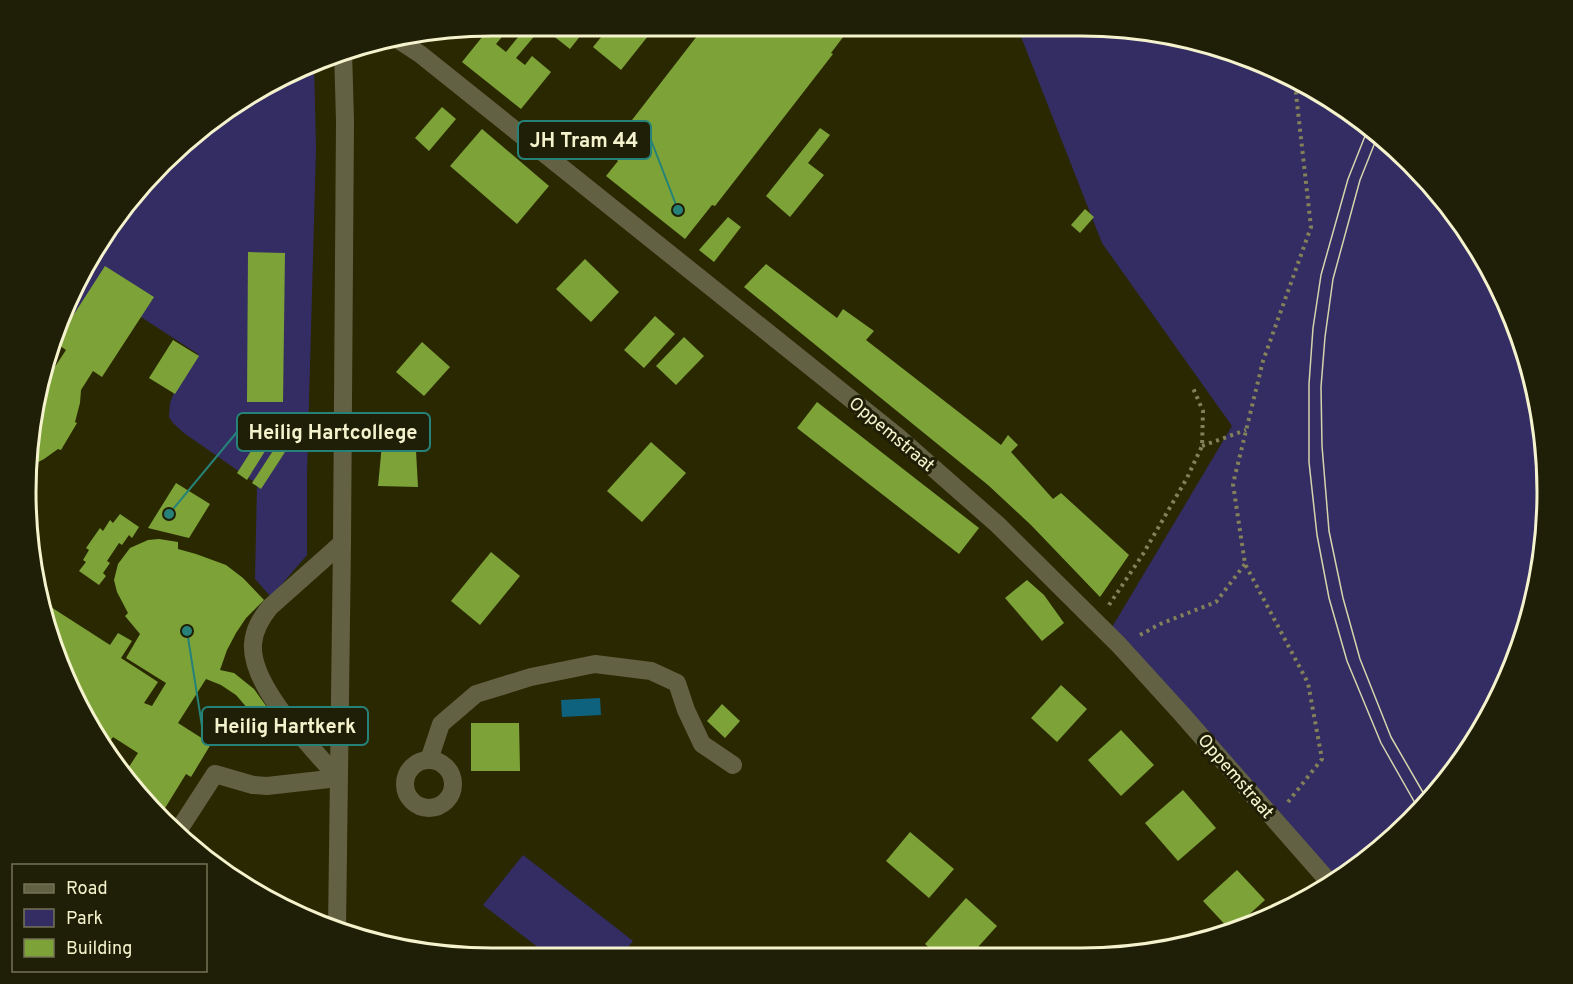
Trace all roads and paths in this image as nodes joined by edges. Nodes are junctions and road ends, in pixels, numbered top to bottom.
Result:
1 (405, 45) edge
2 (343, 61) edge
3 (1297, 91) edge
4 (1193, 388) dead end
5 (1246, 429) junction
6 (1202, 446) junction
7 (342, 543) junction
8 (1245, 564) junction
9 (1096, 623) junction
10 (1119, 645) junction
11 (429, 760) dead end
12 (733, 765) dead end
13 (338, 778) junction
14 (1274, 820) junction
15 (182, 826) edge
16 (1325, 877) edge
17 (337, 921) edge

1 - 9 street, Oppemstraat
2 - 7 street
3 - 5 path
4 - 6 path
5 - 6 path
5 - 8 path
6 - 9 path
7 - 13 street
7 - 13 street
8 - 10 path
8 - 14 path
9 - 10 street, Oppemstraat
10 - 14 street, Oppemstraat
11 - 12 street
13 - 15 street
13 - 17 street
14 - 16 street, Oppemstraat

